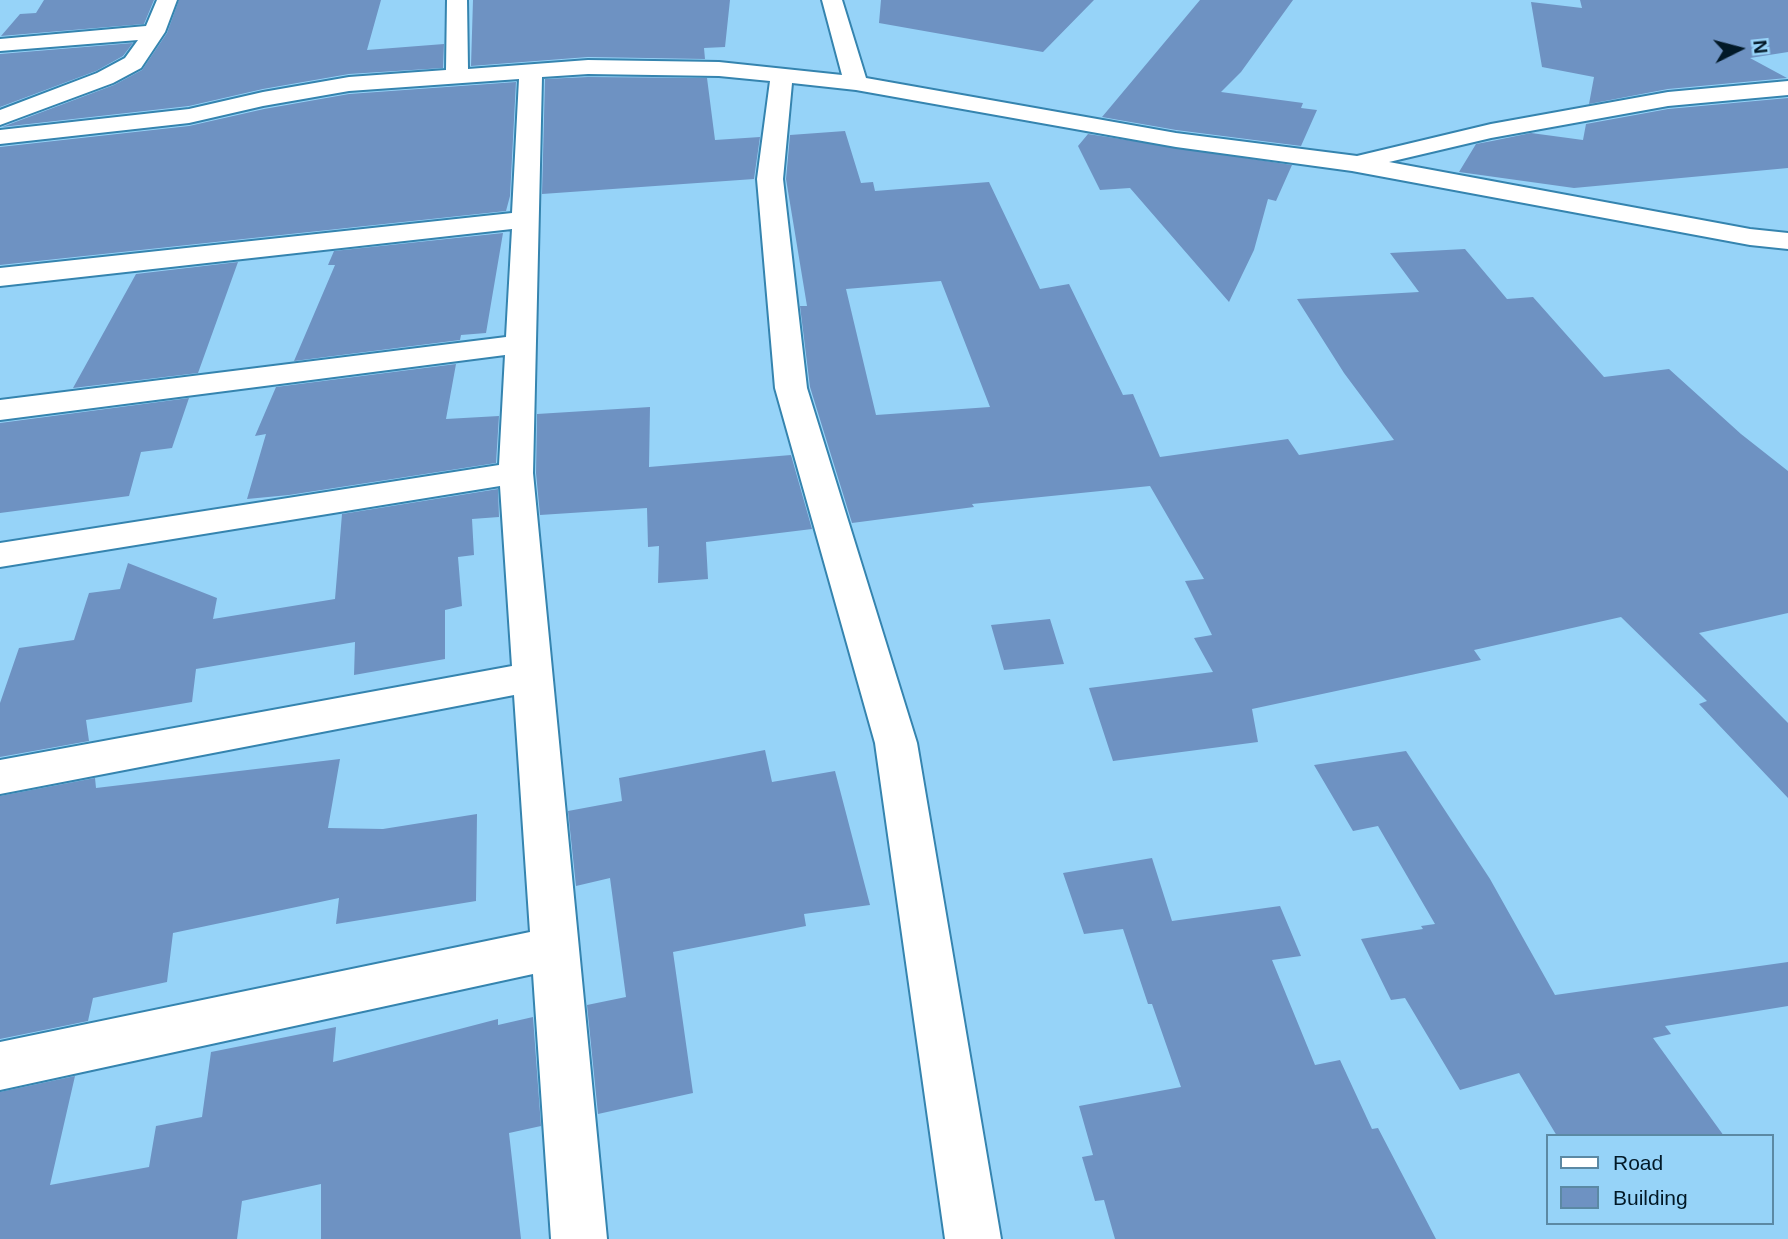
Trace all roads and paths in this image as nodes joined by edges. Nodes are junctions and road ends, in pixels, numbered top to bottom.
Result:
1 (167, 0) edge
2 (457, 0) edge
3 (832, 0) edge
4 (154, 32) junction
5 (0, 45) edge
6 (531, 70) junction
7 (457, 75) junction
8 (782, 75) junction
9 (856, 83) junction
10 (1788, 88) edge
11 (0, 118) edge
12 (0, 137) edge
13 (1352, 163) junction
14 (525, 220) junction
15 (1788, 241) edge
16 (0, 278) edge
17 (521, 344) junction
18 (0, 410) edge
19 (516, 473) junction
20 (0, 555) edge
21 (532, 677) junction
22 (0, 777) edge
23 (555, 948) junction
24 (0, 1066) edge
25 (579, 1239) edge
26 (973, 1239) edge

1 - 4 street
2 - 7 street
3 - 9 street
4 - 5 street
4 - 11 street
6 - 7 street
6 - 8 street
6 - 14 street
7 - 12 street
8 - 9 street
8 - 26 street
9 - 13 street
10 - 13 street
13 - 15 street
14 - 16 street
14 - 17 street
17 - 18 street
17 - 19 street
19 - 20 street
19 - 21 street
21 - 22 street
21 - 23 street
23 - 24 street
23 - 25 street

